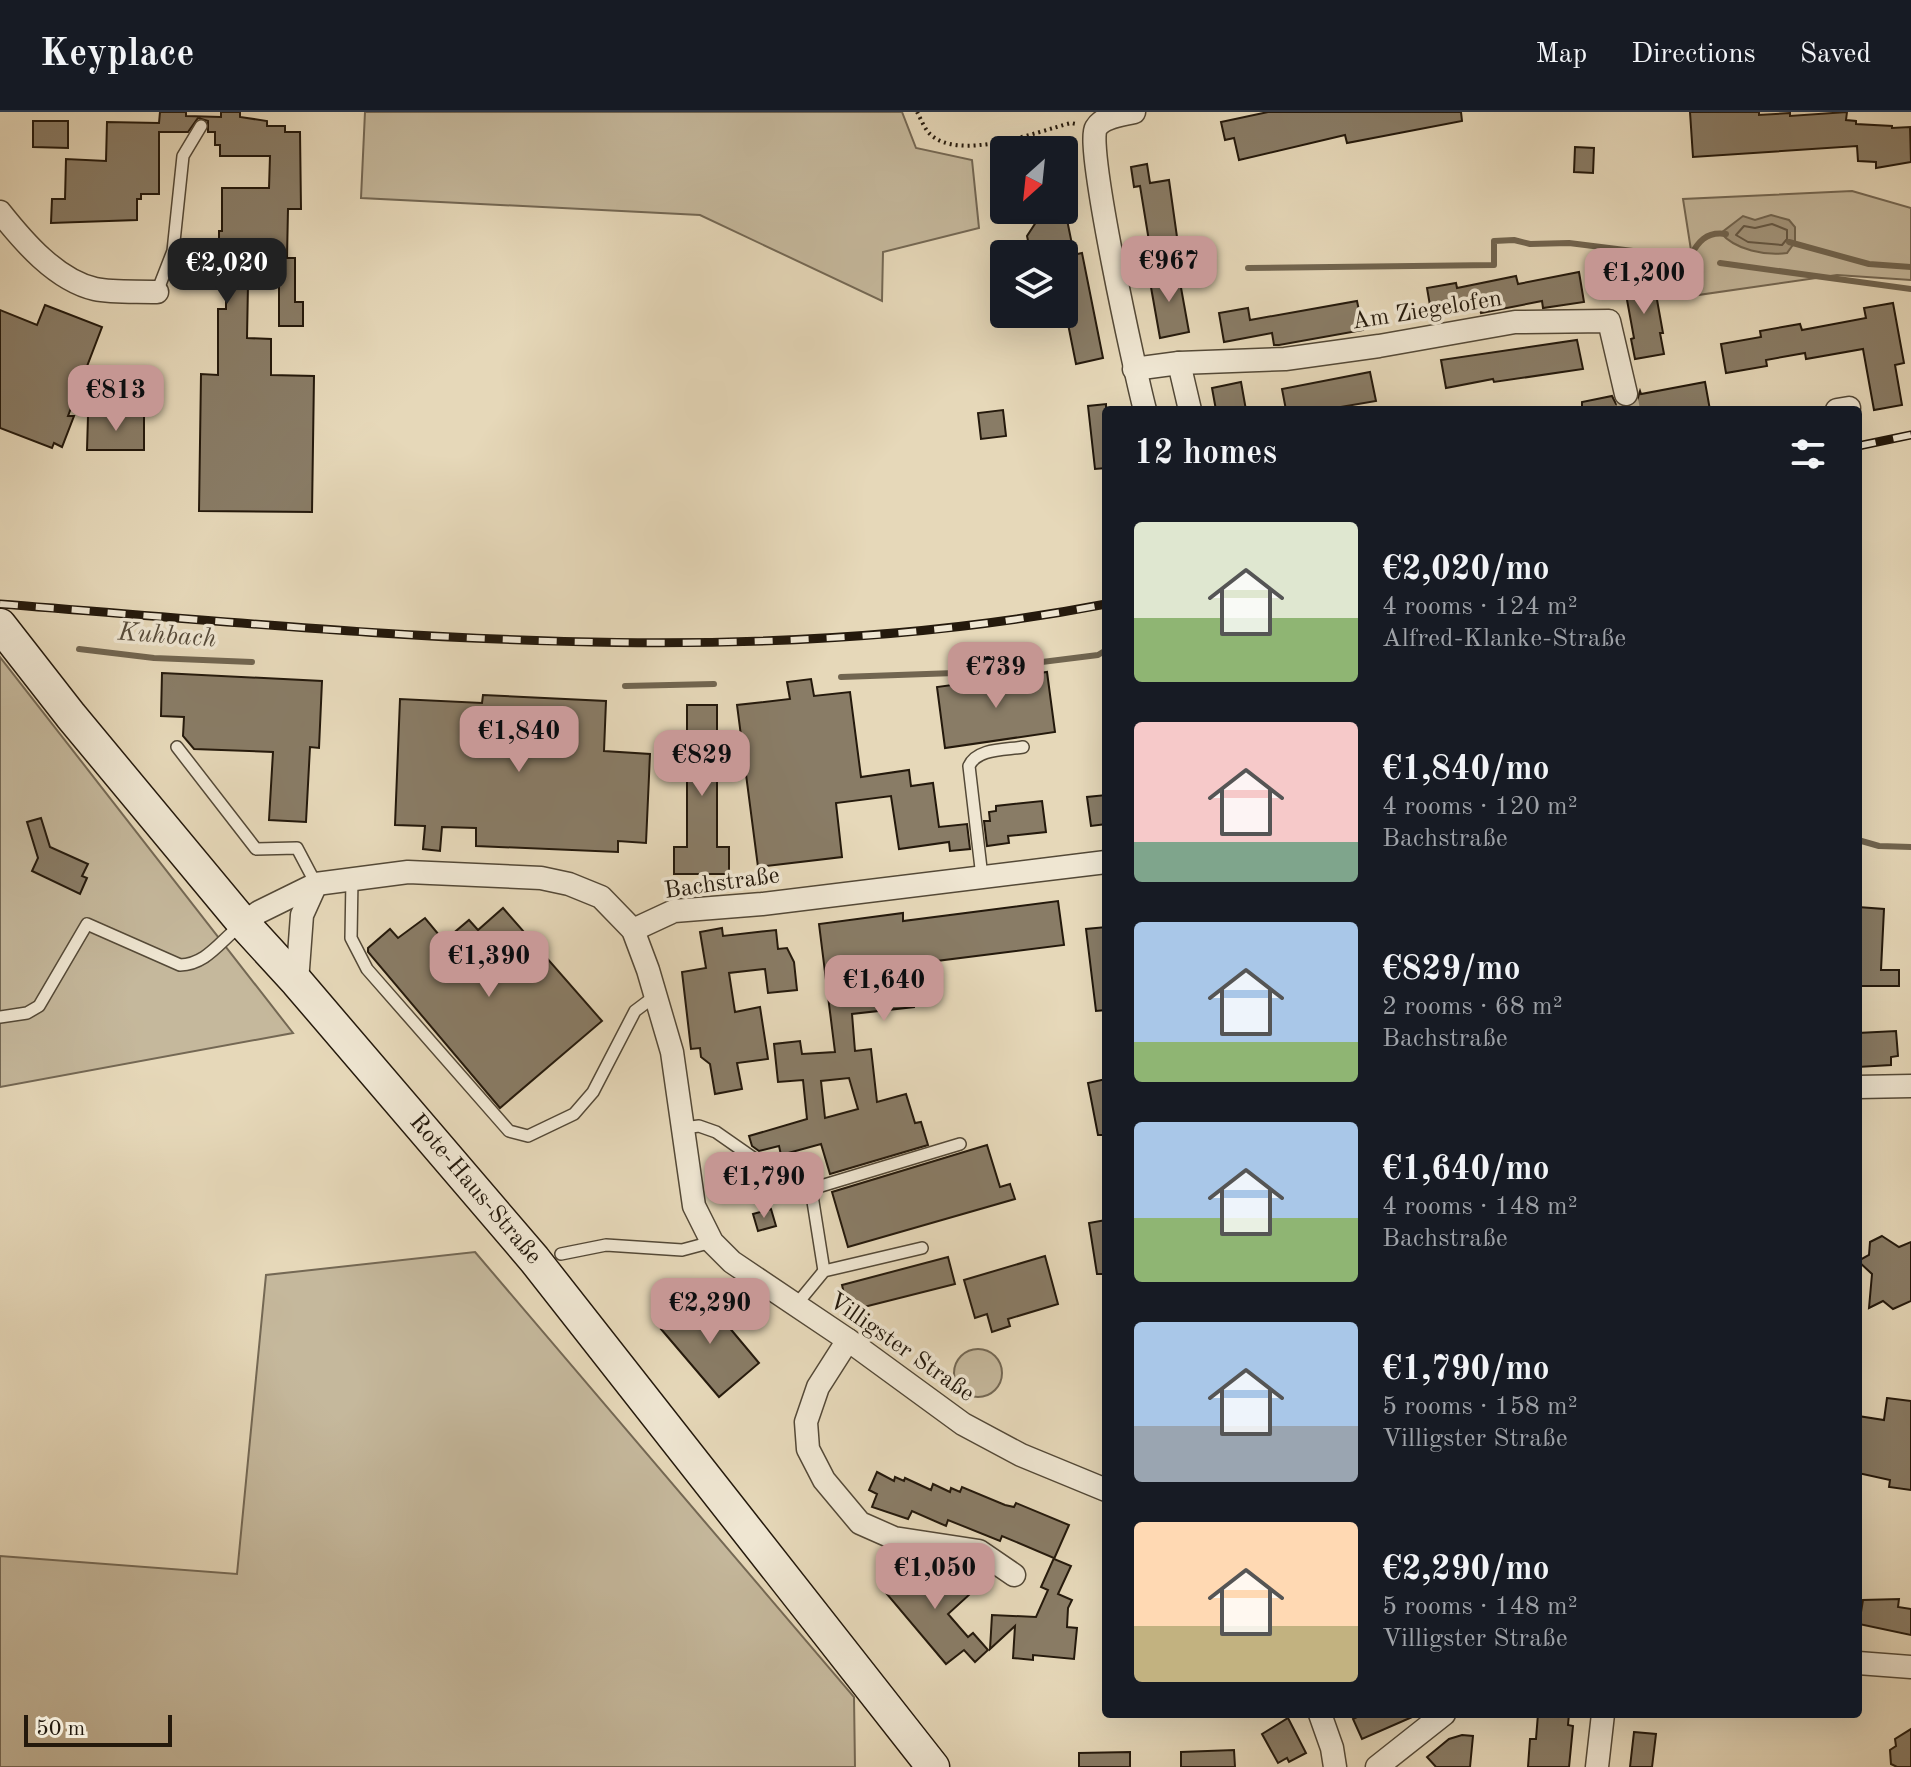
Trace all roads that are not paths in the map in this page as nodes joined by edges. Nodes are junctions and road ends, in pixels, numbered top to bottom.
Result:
1 (1134, 112) edge
2 (201, 126) dead end
3 (0, 212) edge
4 (157, 292) joint
5 (1179, 363) junction
6 (1134, 369) junction
7 (1626, 394) tunnel mouth
8 (1144, 406) edge
9 (1189, 406) edge
10 (0, 625) edge
11 (177, 747) dead end
12 (1023, 747) dead end
13 (1102, 862) edge
14 (982, 877) junction
15 (352, 879) junction
16 (316, 884) junction
17 (243, 923) junction
18 (633, 930) junction
19 (297, 982) junction
20 (655, 996) junction
21 (0, 1017) edge
22 (1911, 1086) edge
23 (1862, 1087) edge
24 (683, 1128) junction
25 (960, 1144) dead end
26 (811, 1189) junction
27 (712, 1242) junction
28 (922, 1248) dead end
29 (561, 1254) dead end
30 (824, 1271) junction
31 (796, 1305) junction
32 (848, 1340) junction
33 (1102, 1488) edge
34 (1014, 1575) dead end
35 (1862, 1663) edge
36 (1911, 1667) edge
37 (1321, 1718) edge
38 (1439, 1718) edge
39 (1603, 1718) edge
40 (933, 1767) edge
41 (1335, 1767) edge
42 (1377, 1767) edge
43 (1597, 1767) edge

1 - 6 street
2 - 4 lane
3 - 4 street
5 - 6 street, Am Ziegelofen
5 - 7 street, Am Ziegelofen
5 - 9 street
6 - 8 street
10 - 17 main road, Rote-Haus-Straße
11 - 16 lane
12 - 14 lane
13 - 14 street, Bachstraße
14 - 18 street, Bachstraße
15 - 16 street
15 - 18 street
15 - 20 lane
16 - 17 street
16 - 19 street
17 - 19 main road, Rote-Haus-Straße
17 - 21 lane
18 - 20 street, Villigster Straße
19 - 40 main road, Rote-Haus-Straße
20 - 24 street, Villigster Straße
22 - 23 street
24 - 26 lane
24 - 27 street, Villigster Straße
25 - 26 lane
26 - 30 lane
27 - 29 lane
27 - 31 street, Villigster Straße
28 - 30 lane
30 - 31 lane
31 - 32 street, Villigster Straße
32 - 33 street, Villigster Straße
32 - 34 street
35 - 36 street
37 - 41 street
38 - 42 street
39 - 43 street

